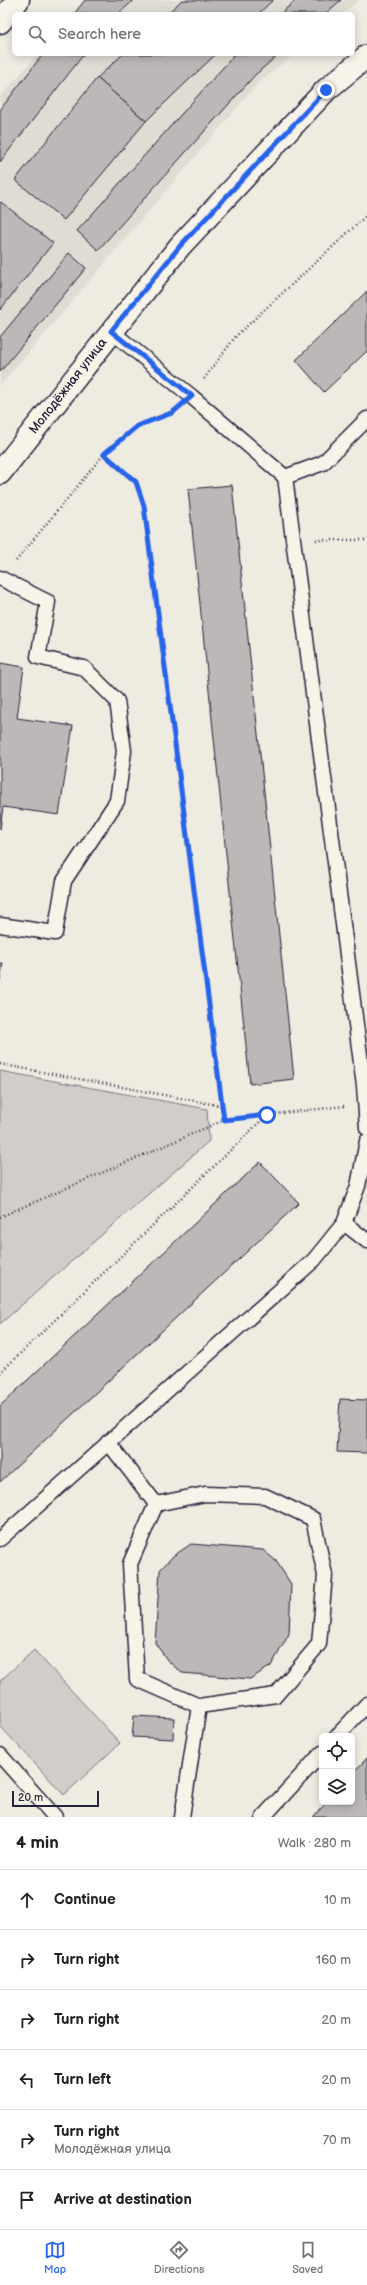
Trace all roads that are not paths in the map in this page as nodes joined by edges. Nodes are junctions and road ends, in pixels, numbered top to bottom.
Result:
1 (18, 0) edge
2 (0, 22) edge
3 (367, 56) edge
4 (111, 331) junction
5 (367, 419) edge
6 (0, 474) edge
7 (285, 477) junction
8 (0, 578) edge
9 (0, 925) edge
10 (365, 1085) edge
11 (367, 1128) edge
12 (367, 1141) edge
13 (344, 1223) junction
14 (367, 1241) edge
15 (108, 1442) junction
16 (156, 1504) junction
17 (0, 1539) edge
18 (367, 1704) edge
19 (198, 1706) junction
20 (340, 1733) edge
21 (0, 1754) edge
22 (319, 1756) edge
23 (55, 1817) edge
24 (182, 1817) edge
25 (263, 1817) edge

1 - 2 street
3 - 4 street, Молодёжная улица
4 - 6 street, Молодёжная улица
4 - 7 lane
5 - 7 lane
7 - 10 lane
8 - 9 lane
10 - 11 lane
12 - 13 lane
13 - 14 lane
13 - 15 lane
15 - 16 lane
15 - 17 lane
16 - 19 lane
16 - 19 lane
18 - 20 lane
19 - 24 lane
21 - 23 lane
22 - 25 lane

